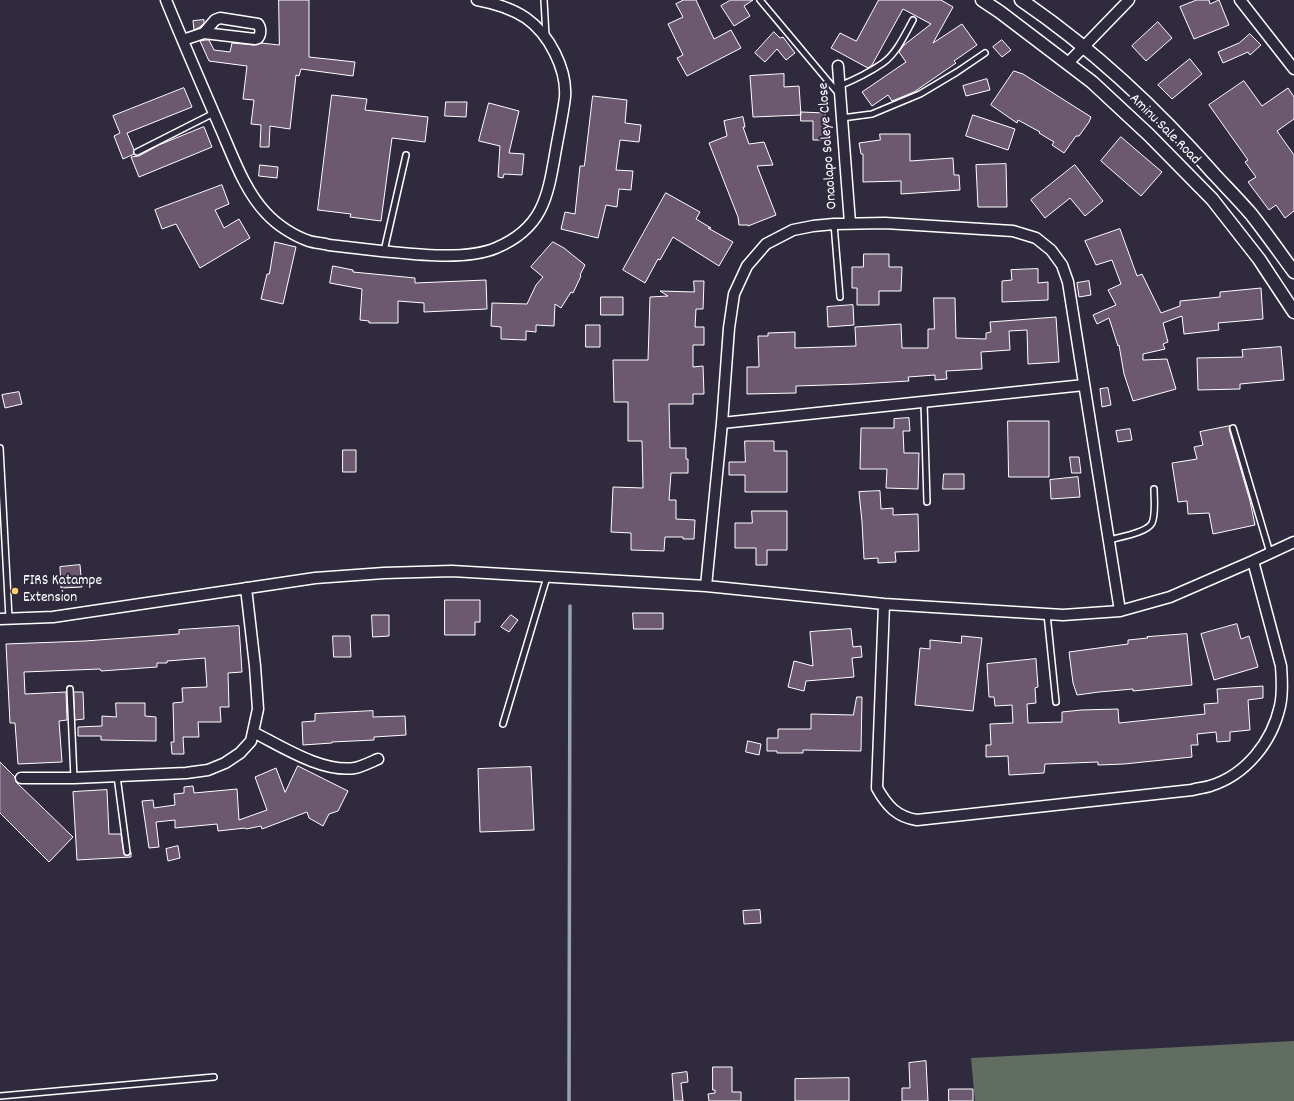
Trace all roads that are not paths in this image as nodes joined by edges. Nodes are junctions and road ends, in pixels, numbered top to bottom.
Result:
1 (166, 0) edge
2 (477, 0) edge
3 (544, 0) edge
4 (760, 0) edge
5 (982, 0) edge
6 (1021, 0) edge
7 (1129, 0) edge
8 (1240, 0) edge
9 (913, 20) dead end
10 (204, 33) junction
11 (546, 37) junction
12 (183, 40) junction
13 (1084, 47) junction
14 (985, 53) dead end
15 (1068, 63) junction
16 (838, 66) dead end
17 (1294, 69) edge
18 (840, 90) junction
19 (214, 113) junction
20 (842, 118) junction
21 (137, 152) dead end
22 (406, 155) dead end
23 (850, 223) junction
24 (834, 224) junction
25 (384, 251) junction
26 (1294, 272) edge
27 (840, 297) dead end
28 (1294, 312) edge
29 (1084, 385) junction
30 (924, 402) junction
31 (722, 423) junction
32 (1233, 428) dead end
33 (0, 448) edge
34 (1, 474) edge
35 (1154, 489) dead end
36 (927, 502) dead end
37 (2, 507) edge
38 (1109, 540) junction
39 (1294, 542) edge
40 (1270, 553) junction
41 (1253, 561) junction
42 (547, 577) junction
43 (0, 579) edge
44 (7, 579) junction
45 (706, 586) junction
46 (246, 588) junction
47 (884, 604) junction
48 (1120, 611) junction
49 (1047, 614) junction
50 (4, 618) edge
51 (70, 689) dead end
52 (1056, 702) dead end
53 (503, 724) dead end
54 (253, 732) junction
55 (378, 759) dead end
56 (117, 776) junction
57 (21, 778) dead end
58 (74, 778) junction
59 (127, 852) dead end
60 (214, 1077) dead end
61 (0, 1096) edge

1 - 12 street
2 - 11 street
3 - 11 lane
4 - 18 lane
5 - 15 street, Aminu Sale Road
6 - 13 street, Aminu Sale Road
7 - 13 street
8 - 17 street
9 - 18 lane
10 - 10 street
10 - 12 street
11 - 25 street
12 - 19 street
13 - 15 street
13 - 26 street, Aminu Sale Road
14 - 20 lane
15 - 28 street, Aminu Sale Road
16 - 18 street, Onaolapo Soleye Close
18 - 20 street, Onaolapo Soleye Close
19 - 21 lane
19 - 25 street
20 - 23 street, Onaolapo Soleye Close
22 - 25 lane
23 - 24 street
23 - 29 street
24 - 27 lane
24 - 31 street
29 - 30 street
29 - 38 street
30 - 31 street
30 - 36 lane
31 - 45 street
32 - 40 lane
33 - 34 lane
34 - 37 lane
35 - 38 lane
37 - 44 lane
38 - 48 street
39 - 40 street
40 - 41 street
41 - 47 street
41 - 48 street
42 - 45 street
42 - 46 street
42 - 53 lane
43 - 44 lane
44 - 50 lane
45 - 47 street
46 - 50 street
46 - 54 street
47 - 49 street
48 - 49 street
49 - 52 lane
51 - 58 lane
54 - 55 street
54 - 56 street
56 - 58 street
56 - 59 lane
57 - 58 street
60 - 61 lane

